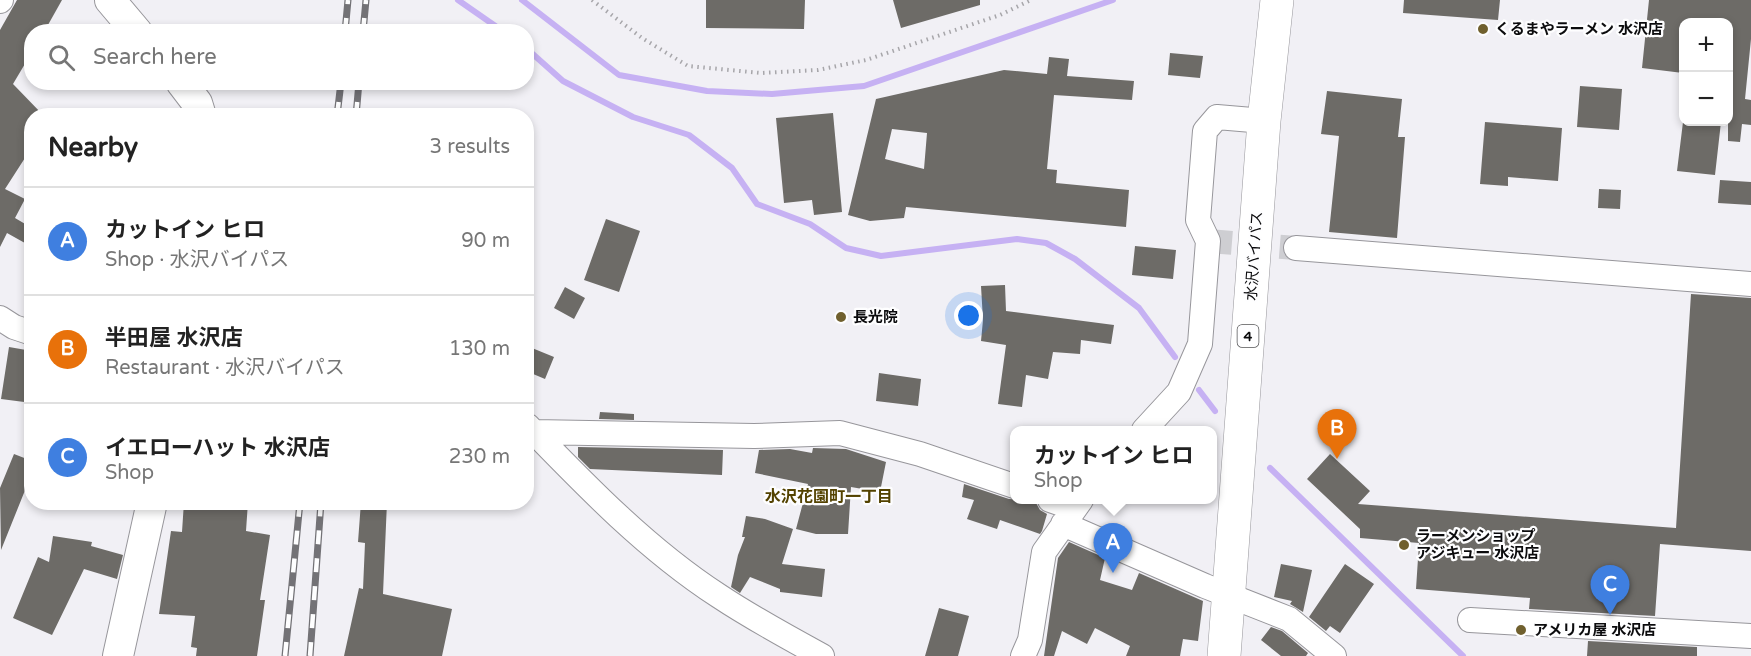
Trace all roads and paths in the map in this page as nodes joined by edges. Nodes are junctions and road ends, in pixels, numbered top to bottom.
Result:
1 (110, 0) edge
2 (592, 0) edge
3 (1031, 0) edge
4 (1276, 8) edge
5 (130, 24) edge
6 (188, 90) edge
7 (199, 108) edge
8 (1264, 121) junction
9 (1296, 248) tunnel mouth
10 (1751, 284) edge
11 (0, 318) edge
12 (24, 330) edge
13 (1148, 426) edge
14 (534, 428) edge
15 (534, 432) edge
16 (1010, 485) edge
17 (1058, 504) edge
18 (150, 510) edge
19 (1072, 511) edge
20 (1229, 595) junction
21 (1470, 620) dead end
22 (1751, 636) edge
23 (118, 656) edge
24 (822, 656) edge
25 (1023, 656) edge
26 (1224, 656) edge
27 (1334, 656) edge

1 - 5 street
2 - 3 path
4 - 8 highway, 水沢バイパス / 4
6 - 7 street
8 - 13 street
8 - 20 highway, 水沢バイパス / 4
9 - 10 street
11 - 12 street
14 - 16 street
15 - 24 street
17 - 19 street
18 - 23 street
19 - 20 street
19 - 25 street
20 - 26 highway, 水沢バイパス / 4
20 - 27 street
21 - 22 street

